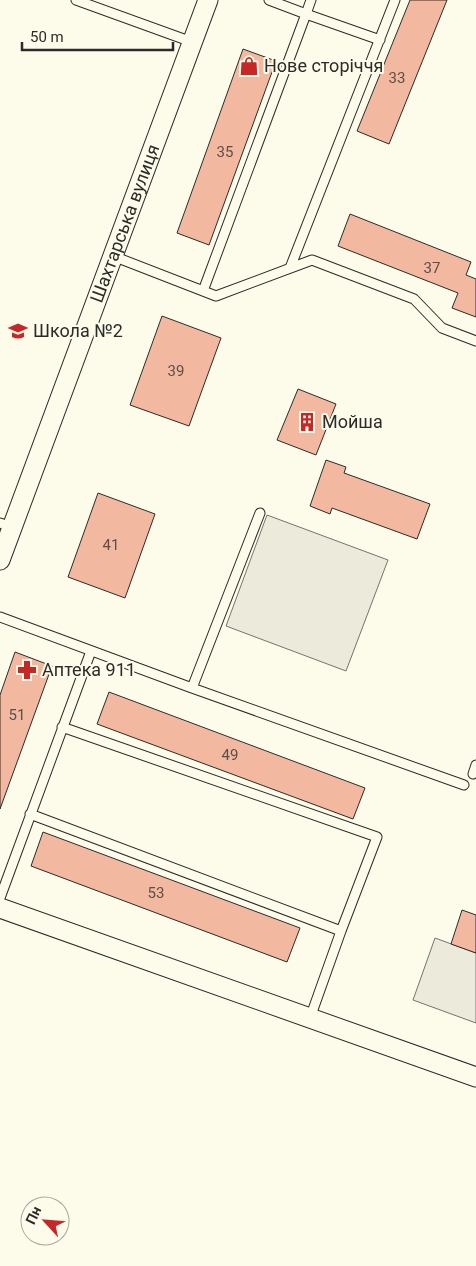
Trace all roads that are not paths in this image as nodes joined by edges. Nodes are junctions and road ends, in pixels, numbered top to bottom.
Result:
1 (76, 0) edge
2 (208, 0) edge
3 (269, 0) edge
4 (311, 0) edge
5 (395, 0) edge
6 (306, 14) junction
7 (380, 40) junction
8 (192, 42) junction
9 (113, 256) junction
10 (290, 268) junction
11 (203, 291) junction
12 (476, 341) edge
13 (260, 513) dead end
14 (6, 525) edge
15 (0, 560) edge
16 (0, 617) edge
17 (90, 651) junction
18 (192, 688) junction
19 (62, 727) junction
20 (464, 785) dead end
21 (30, 814) junction
22 (0, 898) edge
23 (0, 908) edge
24 (341, 931) junction
25 (310, 1018) junction
26 (476, 1077) edge

1 - 8 lane
2 - 8 street, Шахтарська вулиця
3 - 6 lane
4 - 6 lane
5 - 7 lane
6 - 7 lane
6 - 11 lane
7 - 10 lane
8 - 9 street, Шахтарська вулиця
9 - 11 lane
9 - 14 street, Шахтарська вулиця
10 - 11 lane
10 - 12 lane
13 - 18 lane
14 - 15 street, Шахтарська вулиця
16 - 17 lane
17 - 18 lane
17 - 19 lane
18 - 20 lane
19 - 21 lane
19 - 24 lane
21 - 22 lane
21 - 24 lane
23 - 25 street
24 - 25 lane
25 - 26 street

